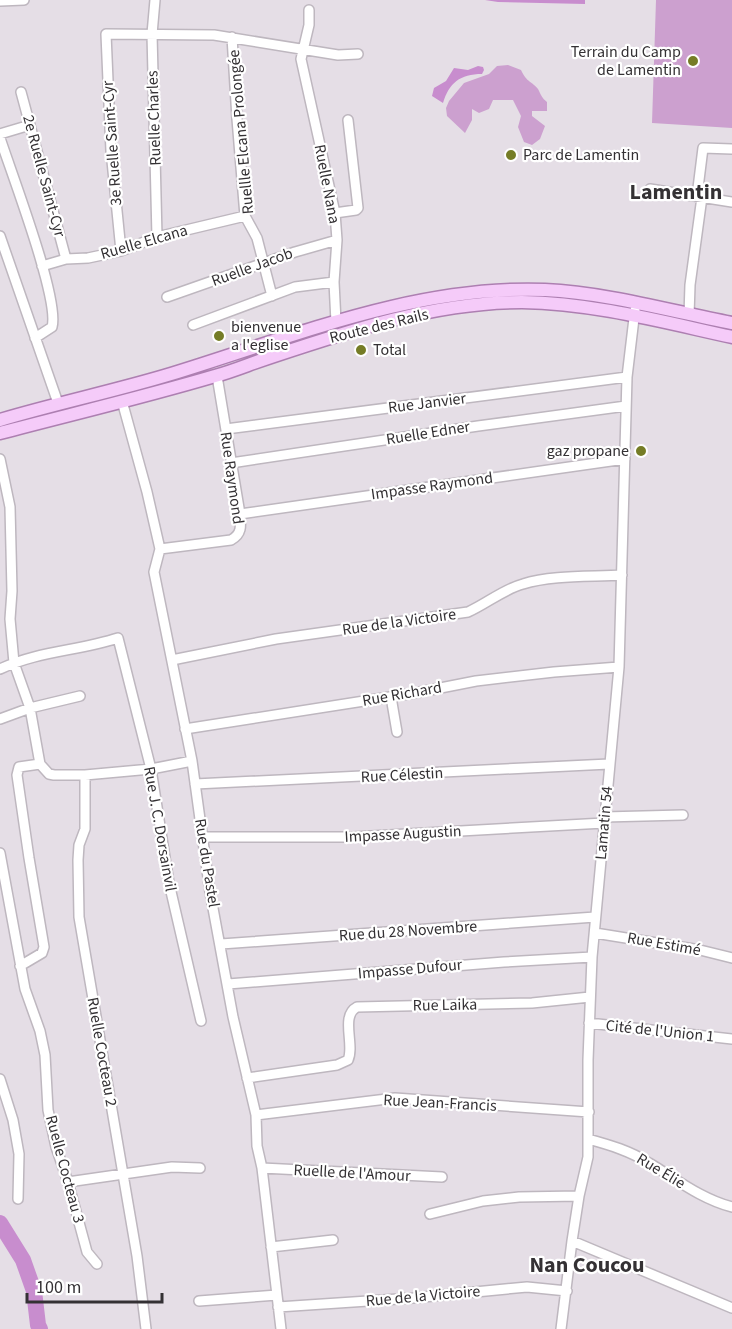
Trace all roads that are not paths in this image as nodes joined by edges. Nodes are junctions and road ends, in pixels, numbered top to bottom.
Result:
1 (24, 0) edge
2 (155, 0) edge
3 (0, 1) edge
4 (309, 10) dead end
5 (152, 34) junction
6 (232, 37) junction
7 (302, 48) junction
8 (358, 54) dead end
9 (21, 92) dead end
10 (348, 120) dead end
11 (30, 125) junction
12 (0, 136) edge
13 (732, 149) edge
14 (650, 189) dead end
15 (699, 196) junction
16 (732, 202) edge
17 (335, 213) junction
18 (246, 216) junction
19 (0, 236) edge
20 (157, 237) junction
21 (337, 240) junction
22 (121, 251) junction
23 (66, 260) junction
24 (263, 264) junction
25 (42, 266) junction
26 (334, 282) junction
27 (272, 296) junction
28 (167, 297) dead end
29 (636, 302) junction
30 (688, 315) junction
31 (634, 316) junction
32 (336, 322) junction
33 (732, 323) edge
34 (193, 325) dead end
35 (732, 337) edge
36 (35, 338) junction
37 (217, 376) junction
38 (627, 377) junction
39 (122, 401) junction
40 (58, 403) junction
41 (626, 406) junction
42 (0, 420) edge
43 (226, 429) junction
44 (0, 434) edge
45 (0, 459) edge
46 (625, 459) junction
47 (231, 463) junction
48 (240, 514) junction
49 (160, 549) junction
50 (622, 576) junction
51 (5, 609) edge
52 (172, 660) junction
53 (14, 663) junction
54 (619, 667) junction
55 (0, 669) edge
56 (80, 696) dead end
57 (391, 697) junction
58 (30, 708) junction
59 (0, 719) edge
60 (185, 729) junction
61 (397, 732) dead end
62 (192, 761) junction
63 (40, 764) junction
64 (609, 764) junction
65 (151, 769) junction
66 (84, 775) junction
67 (195, 784) junction
68 (683, 815) dead end
69 (604, 820) junction
70 (203, 837) junction
71 (0, 853) edge
72 (595, 917) junction
73 (595, 933) junction
74 (221, 944) junction
75 (592, 957) junction
76 (732, 958) edge
77 (20, 966) junction
78 (228, 984) junction
79 (590, 997) junction
80 (201, 1021) dead end
81 (589, 1023) junction
82 (732, 1039) edge
83 (247, 1078) junction
84 (0, 1079) edge
85 (589, 1112) junction
86 (256, 1115) junction
87 (588, 1139) junction
88 (200, 1168) dead end
89 (262, 1168) junction
90 (123, 1174) junction
91 (441, 1176) dead end
92 (68, 1182) junction
93 (579, 1196) junction
94 (18, 1199) dead end
95 (732, 1207) edge
96 (430, 1214) dead end
97 (333, 1240) dead end
98 (572, 1242) junction
99 (271, 1247) junction
100 (97, 1264) dead end
101 (567, 1291) junction
102 (277, 1295) junction
103 (199, 1301) dead end
104 (278, 1307) junction
105 (732, 1308) edge
106 (146, 1329) edge
107 (281, 1329) edge
108 (561, 1329) edge

1 - 3 street
2 - 5 street, Ruelle Charles
4 - 7 street, Ruelle Nana
5 - 6 street
5 - 20 street, Ruelle Charles
5 - 22 street, 3e Ruelle Saint-Cyr
6 - 7 street
6 - 18 street, Ruellle Elcana Prolongée
7 - 8 street
7 - 17 street, Ruelle Nana
9 - 11 street, 2e Ruelle Saint-Cyr
10 - 17 street
11 - 12 street
11 - 23 street, 2e Ruelle Saint-Cyr
12 - 25 street
13 - 15 street
14 - 15 street
15 - 16 street
15 - 30 street
17 - 21 street, Ruelle Nana
18 - 20 street, Ruelle Elcana
18 - 24 street, Ruellle Elcana Prolongée
19 - 36 street
20 - 22 street, Ruelle Elcana
21 - 24 street, Ruelle Jacob
21 - 26 street, Ruelle Nana
22 - 23 street, Ruelle Elcana
23 - 25 street, Ruelle Elcana
24 - 27 street, Ruellle Elcana Prolongée
24 - 28 street, Ruelle Jacob
25 - 36 street
26 - 27 street
26 - 32 street, Ruelle Nana
27 - 34 street
29 - 30 main road, Route des Rails
29 - 31 street, Lamatin 54
29 - 32 main road, Route des Rails
30 - 33 main road, Route des Rails
31 - 35 main road, Route des Rails
31 - 37 main road, Route des Rails
31 - 38 street, Lamatin 54
32 - 40 main road, Route des Rails
36 - 40 street
37 - 39 main road, Route des Rails
37 - 43 street, Rue Raymond
38 - 41 street, Lamatin 54
38 - 43 street, Rue Janvier
39 - 44 main road, Route des Rails
39 - 49 street, Rue du Pastel
40 - 42 main road, Route des Rails
41 - 46 street, Lamatin 54
41 - 47 street, Ruelle Edner
43 - 47 street, Rue Raymond
45 - 51 street
46 - 48 street, Impasse Raymond
46 - 50 street, Lamatin 54
47 - 48 street, Rue Raymond
48 - 49 street, Rue Raymond
49 - 52 street, Rue du Pastel
50 - 52 street, Rue de la Victoire
50 - 54 street, Lamatin 54
51 - 53 street
52 - 60 street, Rue du Pastel
53 - 55 street
53 - 58 street
53 - 65 street, Rue J. C. Dorsainvil
54 - 57 street, Rue Richard
54 - 64 street, Lamatin 54
56 - 58 street
57 - 60 street, Rue Richard
57 - 61 street
58 - 59 street
58 - 63 street
60 - 62 street, Rue du Pastel
62 - 65 street
62 - 67 street, Rue du Pastel
63 - 66 street
63 - 77 street
64 - 67 street, Rue Célestin
64 - 69 street, Lamatin 54
65 - 66 street
65 - 80 street, Rue J. C. Dorsainvil
66 - 90 street, Ruelle Cocteau 2
67 - 70 street, Rue du Pastel
68 - 69 street, Impasse Augustin
69 - 70 street, Impasse Augustin
69 - 72 street, Lamatin 54
70 - 74 street, Rue du Pastel
71 - 77 street, Ruelle Cocteau 3
72 - 73 street, Lamatin 54
72 - 74 street, Rue du 28 Novembre
73 - 75 street, Lamatin 54
73 - 76 street, Rue Estimé
74 - 78 street, Rue du Pastel
75 - 78 street, Impasse Dufour
75 - 79 street, Lamatin 54
77 - 92 street, Ruelle Cocteau 3
78 - 83 street, Rue du Pastel
79 - 81 street, Lamatin 54
79 - 83 street, Rue Laika
81 - 82 street, Cité de l'Union 1
81 - 85 street, Lamatin 54
83 - 86 street, Rue du Pastel
84 - 94 street
85 - 86 street, Rue Jean-Francis
85 - 87 street, Lamatin 54
86 - 89 street, Rue du Pastel
87 - 93 street, Lamatin 54
87 - 95 street, Rue Élie
88 - 90 street
89 - 91 street, Ruelle de l'Amour
89 - 99 street, Rue du Pastel
90 - 92 street
90 - 106 street, Ruelle Cocteau 2
92 - 100 street, Ruelle Cocteau 3
93 - 96 street
93 - 98 street, Lamatin 54
97 - 99 street
98 - 101 street, Lamatin 54
98 - 105 street
99 - 102 street, Rue du Pastel
101 - 104 street, Rue de la Victoire
101 - 108 street, Lamatin 54
102 - 103 street
102 - 104 street, Rue du Pastel
104 - 107 street, Rue du Pastel

